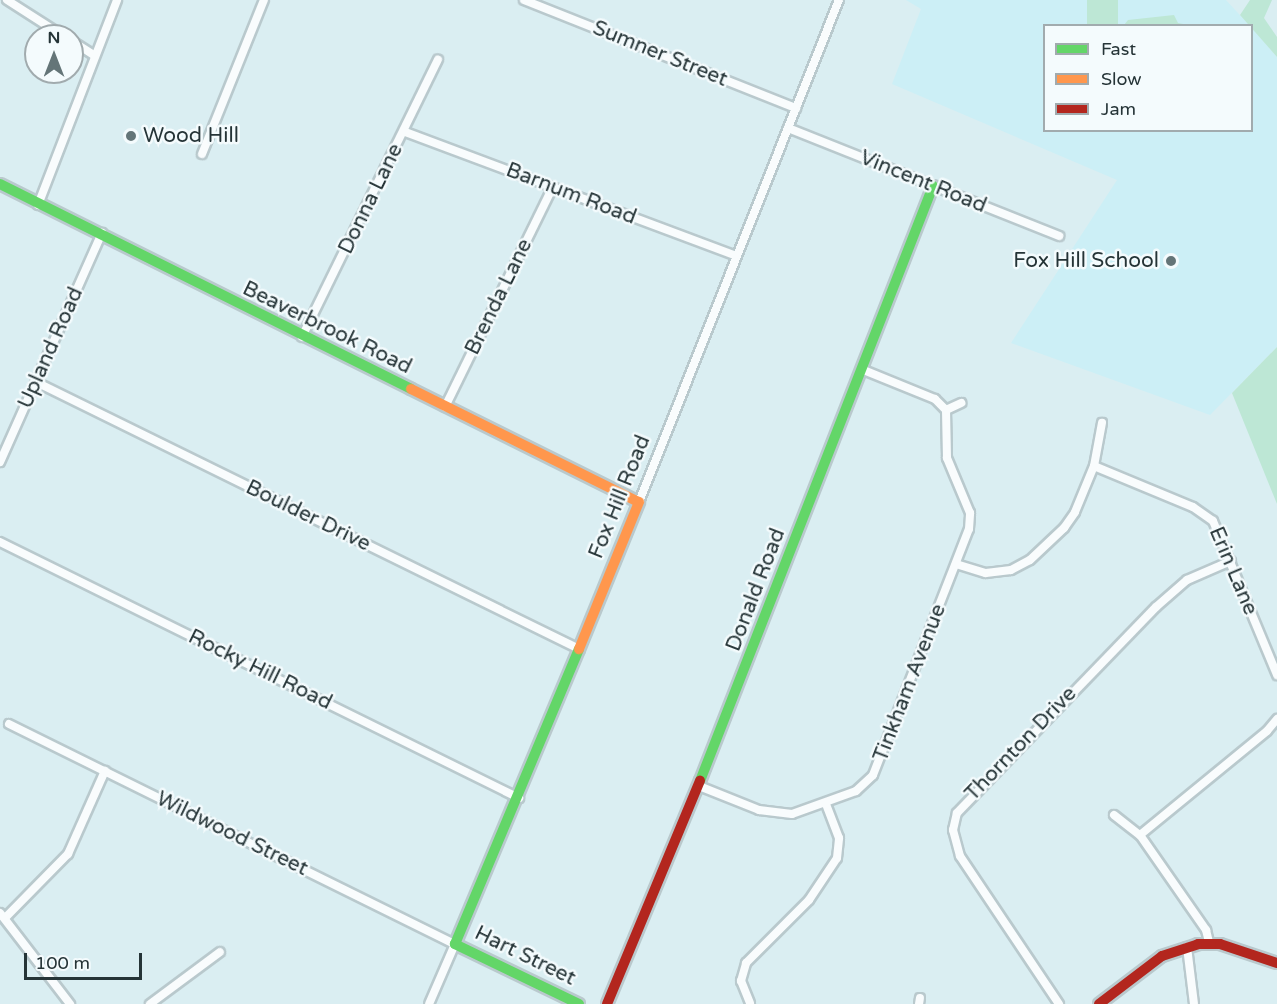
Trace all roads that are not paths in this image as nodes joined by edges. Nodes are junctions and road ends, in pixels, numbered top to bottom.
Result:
1 (7, 0) edge
2 (117, 0) edge
3 (264, 0) edge
4 (524, 0) edge
5 (839, 0) edge
6 (44, 24) edge
7 (84, 49) edge
8 (95, 56) junction
9 (438, 60) dead end
10 (796, 108) junction
11 (788, 128) junction
12 (405, 132) junction
13 (202, 154) dead end
14 (0, 184) edge
15 (933, 186) junction
16 (553, 188) junction
17 (38, 205) junction
18 (102, 233) junction
19 (1059, 236) dead end
20 (737, 256) junction
21 (302, 337) junction
22 (861, 369) junction
23 (36, 382) junction
24 (961, 404) dead end
25 (445, 407) junction
26 (946, 410) junction
27 (1102, 423) dead end
28 (0, 462) edge
29 (1094, 466) junction
30 (639, 502) junction
31 (0, 542) edge
32 (1231, 561) junction
33 (956, 564) junction
34 (579, 649) junction
35 (1277, 675) edge
36 (1277, 719) edge
37 (9, 724) dead end
38 (105, 771) junction
39 (699, 786) junction
40 (519, 798) junction
41 (826, 804) junction
42 (1114, 815) dead end
43 (1140, 835) junction
44 (2, 915) edge
45 (1209, 942) junction
46 (455, 944) junction
47 (1187, 946) junction
48 (220, 952) dead end
49 (1277, 963) edge
50 (750, 1003) edge
51 (70, 1004) edge
52 (150, 1004) edge
53 (429, 1004) edge
54 (579, 1004) edge
55 (607, 1004) edge
56 (1059, 1004) edge
57 (1100, 1004) edge
58 (1194, 1004) edge

1 - 6 street
2 - 8 street
3 - 13 street
4 - 10 street, Sumner Street
5 - 10 street, Fox Hill Road
7 - 8 street
8 - 17 street
9 - 12 street, Donna Lane
10 - 11 street, Fox Hill Road
11 - 15 street, Vincent Road
11 - 20 street, Fox Hill Road
12 - 16 street, Barnum Road
12 - 21 street, Donna Lane
14 - 17 street, Beaverbrook Road
15 - 19 street, Vincent Road
15 - 22 street, Donald Road
16 - 20 street, Barnum Road
16 - 25 street, Brenda Lane
17 - 18 street, Beaverbrook Road
18 - 21 street, Beaverbrook Road
18 - 23 street, Upland Road
20 - 30 street, Fox Hill Road
21 - 25 street, Beaverbrook Road
22 - 26 street
22 - 39 street, Donald Road
23 - 28 street, Upland Road
23 - 34 street, Boulder Drive
24 - 26 street
25 - 30 street, Beaverbrook Road
26 - 33 street, Tinkham Avenue
27 - 29 street
29 - 32 street, Erin Lane
29 - 33 street
30 - 34 street, Fox Hill Road
31 - 40 street, Rocky Hill Road
32 - 35 street, Erin Lane
32 - 56 street, Thornton Drive
33 - 41 street, Tinkham Avenue
34 - 40 street, Fox Hill Road
36 - 43 street
37 - 38 street, Wildwood Street
38 - 44 street
38 - 46 street, Wildwood Street
39 - 41 street, Tinkham Avenue
39 - 55 street, Donald Road
40 - 46 street, Fox Hill Road
41 - 50 street
42 - 43 street
43 - 45 street
44 - 51 street
45 - 47 street
45 - 49 street
46 - 53 street, Fox Hill Road
46 - 54 street, Hart Street
47 - 57 street
47 - 58 street
48 - 52 street

